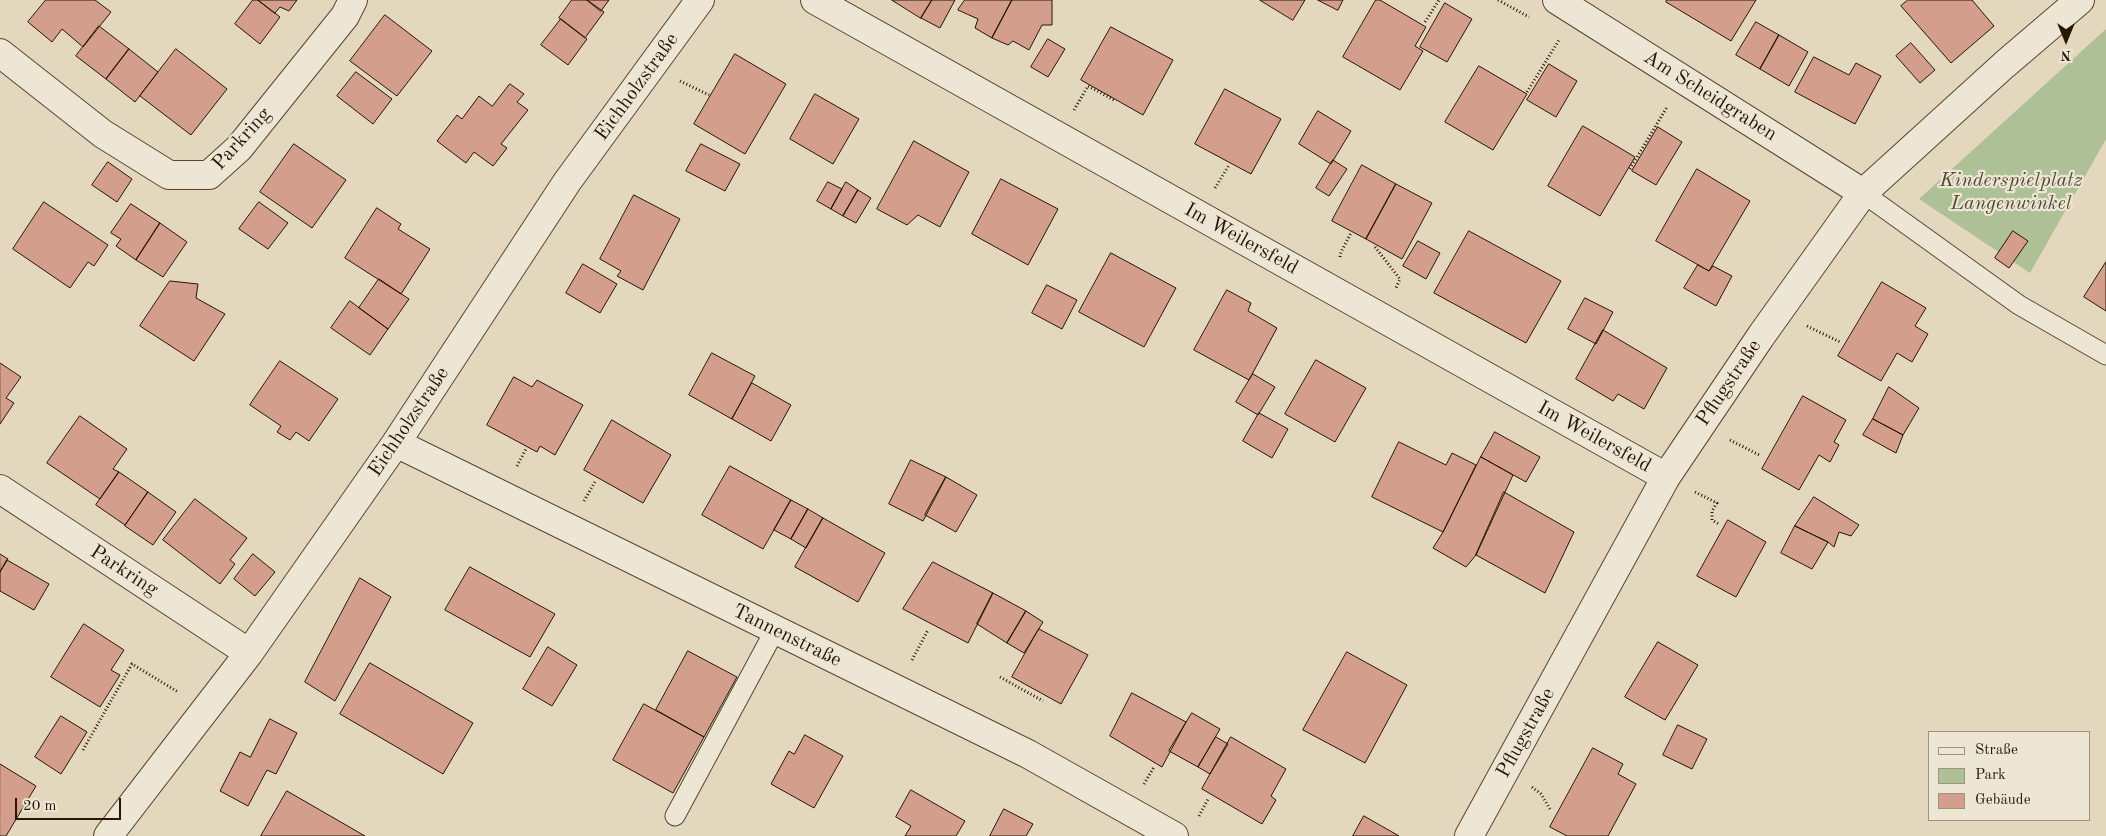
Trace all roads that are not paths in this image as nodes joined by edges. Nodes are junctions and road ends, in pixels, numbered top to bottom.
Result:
1 (353, 0) edge
2 (700, 0) edge
3 (815, 0) edge
4 (2080, 0) edge
5 (1567, 6) edge
6 (0, 53) edge
7 (1863, 193) junction
8 (2106, 355) edge
9 (396, 443) junction
10 (1666, 478) junction
11 (0, 489) edge
12 (775, 630) junction
13 (249, 653) junction
14 (675, 816) dead end
15 (108, 836) edge
16 (1174, 836) edge
17 (1469, 836) edge

1 - 6 street, Parkring
2 - 9 street, Eichholzstraße
3 - 10 street, Im Weilersfeld
4 - 7 street, Pflugstraße
5 - 7 street, Am Scheidgraben
7 - 8 lane
7 - 10 street, Pflugstraße
9 - 12 street, Tannenstraße
9 - 13 street, Eichholzstraße
10 - 17 street, Pflugstraße
11 - 13 street, Parkring
12 - 14 lane
12 - 16 street, Tannenstraße
13 - 15 street, Eichholzstraße

